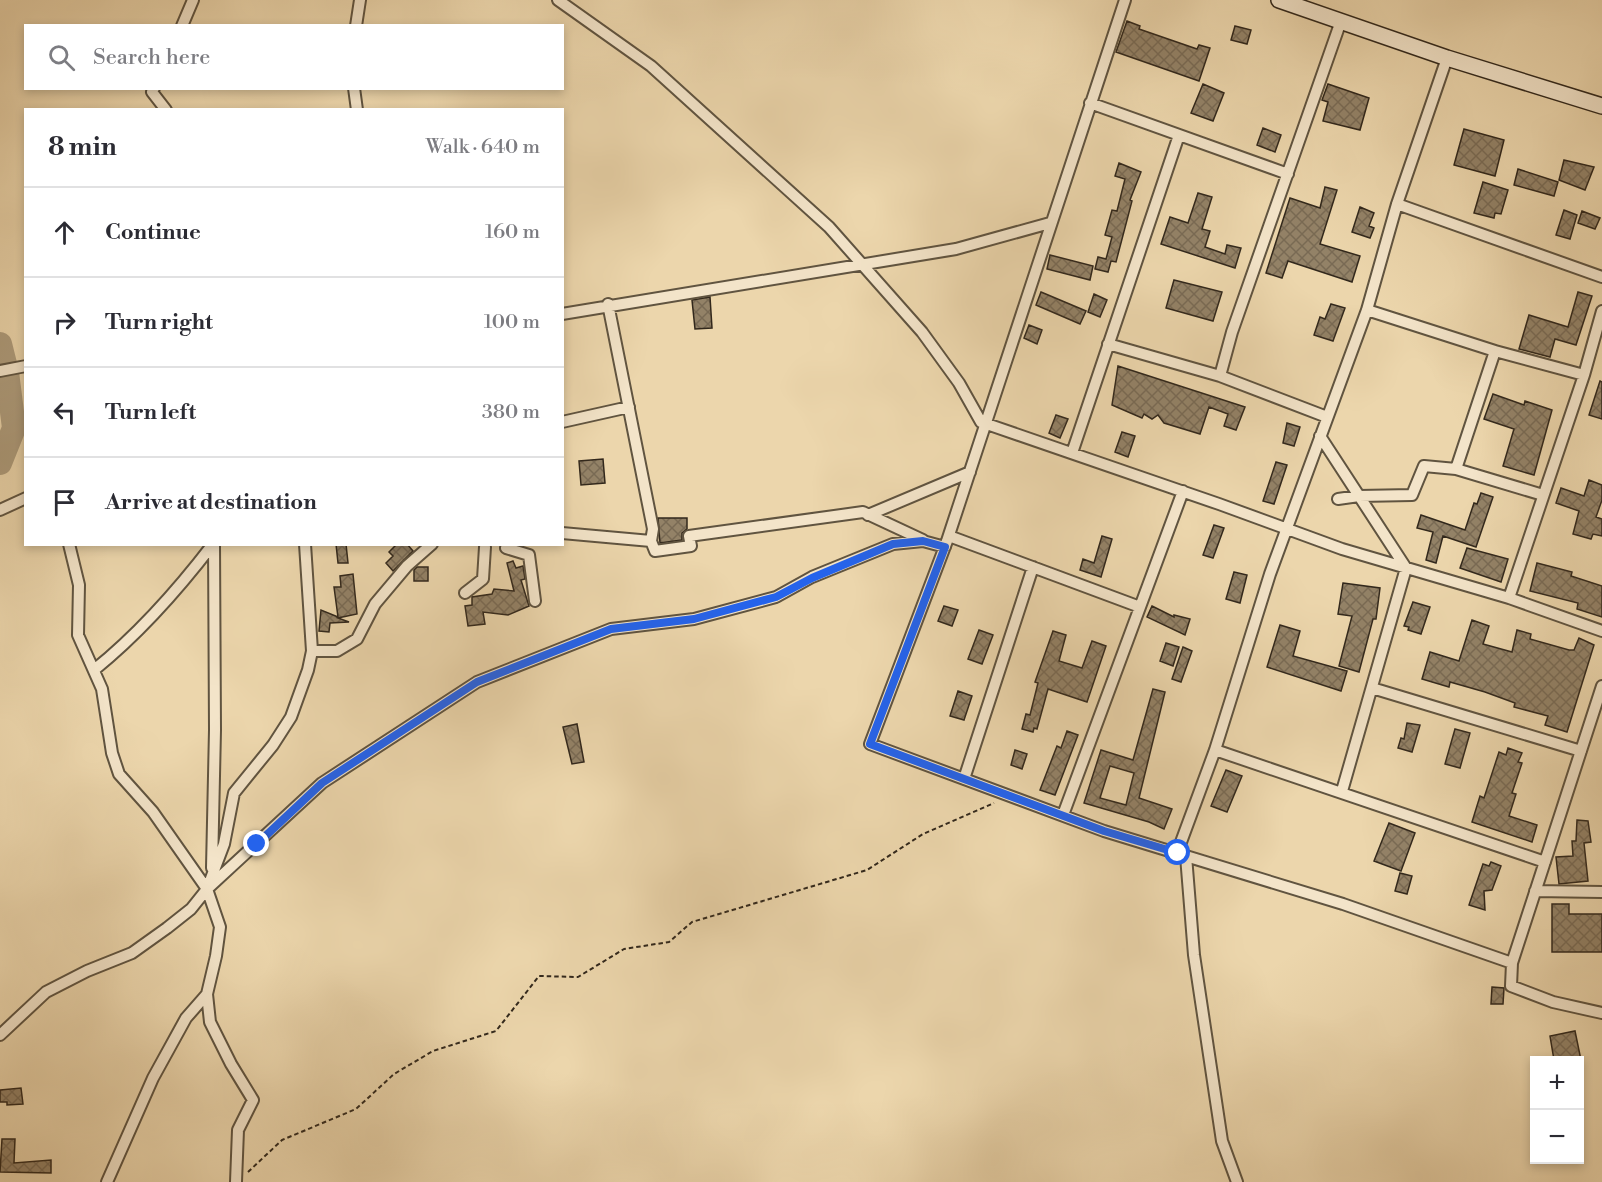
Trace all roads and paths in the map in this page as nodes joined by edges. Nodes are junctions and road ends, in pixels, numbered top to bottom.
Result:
1 (193, 0) edge
2 (360, 0) edge
3 (558, 0) edge
4 (1125, 0) edge
5 (1279, 0) edge
6 (1341, 21) junction
7 (183, 24) edge
8 (357, 24) edge
9 (1447, 57) junction
10 (153, 90) edge
11 (354, 90) edge
12 (1090, 103) junction
13 (1602, 106) edge
14 (164, 108) edge
15 (357, 108) edge
16 (1179, 135) junction
17 (1288, 174) junction
18 (1397, 204) junction
19 (1050, 223) junction
20 (863, 265) junction
21 (1602, 277) edge
22 (608, 304) junction
23 (1367, 310) junction
24 (1602, 311) edge
25 (564, 314) edge
26 (1108, 344) junction
27 (1495, 351) junction
28 (24, 366) edge
29 (0, 371) edge
30 (1584, 375) junction
31 (1220, 376) junction
32 (628, 407) junction
33 (1327, 417) junction
34 (564, 422) edge
35 (985, 423) junction
36 (1320, 436) junction
37 (1072, 453) junction
38 (1456, 469) junction
39 (970, 472) junction
40 (1183, 491) junction
41 (1544, 495) junction
42 (1359, 496) junction
43 (24, 499) edge
44 (1338, 500) dead end
45 (0, 510) edge
46 (868, 515) junction
47 (1287, 529) junction
48 (564, 533) edge
49 (651, 541) junction
50 (923, 541) junction
51 (947, 542) junction
52 (69, 546) edge
53 (211, 546) edge
54 (213, 546) edge
55 (305, 546) edge
56 (430, 546) edge
57 (482, 546) edge
58 (507, 546) edge
59 (1033, 567) junction
60 (1406, 568) junction
61 (465, 593) dead end
62 (1509, 598) junction
63 (535, 601) dead end
64 (1140, 607) junction
65 (1602, 631) edge
66 (312, 651) junction
67 (94, 670) junction
68 (1602, 686) edge
69 (1372, 688) junction
70 (1215, 750) junction
71 (1581, 751) junction
72 (964, 779) junction
73 (1342, 791) junction
74 (1002, 793) junction
75 (1062, 815) junction
76 (1182, 854) junction
77 (1545, 862) junction
78 (209, 884) junction
79 (1535, 891) junction
80 (1602, 892) edge
81 (1512, 963) junction
82 (207, 994) junction
83 (1602, 1013) edge
84 (0, 1035) edge
85 (241, 1179) edge
86 (107, 1182) edge
87 (1237, 1182) edge

1 - 7 street
2 - 8 street
3 - 20 street
4 - 12 street
5 - 6 street
6 - 9 street
6 - 17 street
9 - 13 street
9 - 18 street
10 - 14 street
11 - 15 street
12 - 16 street
12 - 19 street
16 - 17 street
16 - 26 street
17 - 31 street
18 - 21 street
18 - 23 street
19 - 20 street
19 - 35 street
20 - 22 street
20 - 35 street
22 - 25 street
22 - 32 street
23 - 27 street
23 - 33 street
24 - 30 street
26 - 31 street
26 - 37 street
27 - 30 street
27 - 38 street
28 - 29 street
30 - 41 street
31 - 33 street
32 - 34 street
32 - 49 street
33 - 36 street
35 - 37 street
35 - 39 street
36 - 42 street
36 - 47 street
37 - 40 street
38 - 41 street
38 - 42 street
39 - 46 street
39 - 51 street
40 - 47 street
40 - 64 street
41 - 62 street
42 - 44 street
42 - 60 street
43 - 45 street
46 - 49 street
46 - 50 street
47 - 60 street
47 - 70 street
48 - 49 street
50 - 51 street
50 - 78 street
51 - 59 street
51 - 72 street
52 - 67 street
53 - 67 street
54 - 78 street
55 - 66 street
56 - 66 street
57 - 58 street
57 - 61 street
58 - 63 street
59 - 64 street
59 - 72 street
60 - 62 street
60 - 69 street
62 - 65 street
64 - 75 street
66 - 78 street
67 - 78 street
68 - 71 street
69 - 71 street
69 - 73 street
70 - 73 street
70 - 76 street
71 - 77 street
72 - 74 street
73 - 77 street
74 - 75 street
74 - 85 path
75 - 76 street
76 - 81 street
76 - 87 street
77 - 79 street
78 - 82 street
78 - 84 street
79 - 80 street
79 - 81 street
81 - 83 street
82 - 85 street
82 - 86 street

